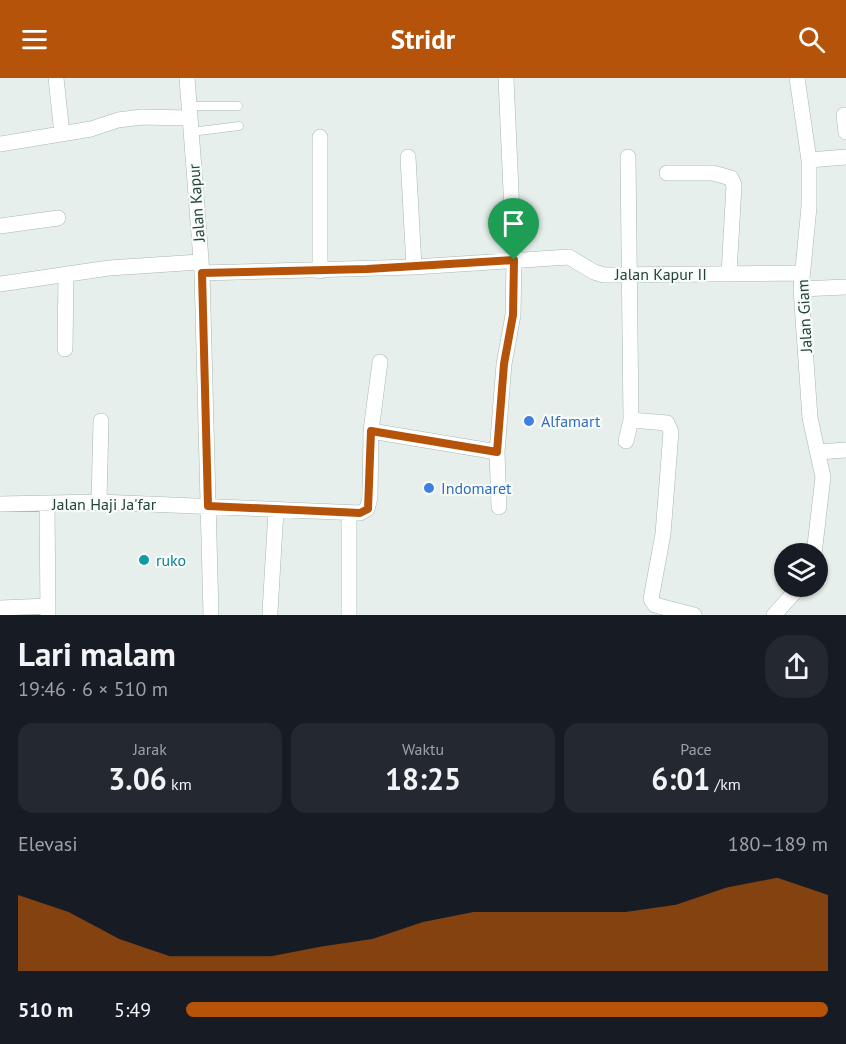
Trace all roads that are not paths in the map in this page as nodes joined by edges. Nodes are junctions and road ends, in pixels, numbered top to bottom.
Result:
1 (56, 78) edge
2 (187, 78) edge
3 (506, 78) edge
4 (797, 78) edge
5 (238, 106) dead end
6 (844, 115) dead end
7 (190, 119) junction
8 (240, 126) dead end
9 (846, 132) edge
10 (62, 134) junction
11 (320, 136) dead end
12 (0, 144) edge
13 (408, 157) dead end
14 (628, 157) dead end
15 (846, 157) edge
16 (809, 160) junction
17 (667, 173) dead end
18 (58, 218) dead end
19 (0, 226) edge
20 (514, 260) junction
21 (201, 267) junction
22 (414, 267) junction
23 (320, 271) junction
24 (801, 273) junction
25 (66, 274) junction
26 (729, 274) junction
27 (629, 275) junction
28 (0, 284) edge
29 (846, 287) edge
30 (801, 289) junction
31 (65, 349) dead end
32 (380, 362) dead end
33 (631, 420) junction
34 (101, 422) dead end
35 (371, 431) junction
36 (626, 441) dead end
37 (846, 450) edge
38 (497, 452) junction
39 (818, 452) junction
40 (99, 502) junction
41 (0, 504) edge
42 (47, 504) junction
43 (208, 506) junction
44 (499, 507) dead end
45 (276, 510) junction
46 (349, 514) junction
47 (816, 543) edge
48 (790, 597) edge
49 (0, 608) edge
50 (48, 610) edge
51 (270, 612) dead end
52 (211, 615) edge
53 (348, 615) edge
54 (694, 615) edge
55 (774, 615) edge

1 - 10 street
2 - 7 street, Jalan Kapur
3 - 20 street
4 - 16 street, Jalan Giam
5 - 7 lane
6 - 9 street
7 - 8 lane
7 - 10 street
7 - 21 street, Jalan Kapur
10 - 12 street
11 - 23 street
13 - 22 street
14 - 27 street
15 - 16 street
16 - 24 street, Jalan Giam
17 - 26 street
18 - 19 street
20 - 22 street, Jalan Kapur II
20 - 27 street, Jalan Kapur II
20 - 38 street
21 - 23 street, Jalan Kapur II
21 - 25 street, Jalan Kapur II
21 - 43 street, Jalan Kapur
22 - 23 street, Jalan Kapur II
24 - 26 street, Jalan Kapur II
24 - 30 street, Jalan Giam
25 - 28 street, Jalan Kapur II
25 - 31 street
26 - 27 street, Jalan Kapur II
27 - 33 street
29 - 30 street
30 - 39 street, Jalan Giam
32 - 35 street
33 - 36 street
33 - 54 street
34 - 40 street
35 - 38 street
35 - 46 street
37 - 39 street
38 - 44 street
39 - 47 street, Jalan Giam
40 - 42 street, Jalan Haji Ja'far
40 - 43 street, Jalan Haji Ja'far
41 - 42 street, Jalan Haji Ja'far
42 - 50 street
43 - 45 street, Jalan Haji Ja'far
43 - 52 street, Jalan Kapur
45 - 46 street, Jalan Haji Ja'far
45 - 51 street
46 - 53 street
48 - 55 street
49 - 50 street

